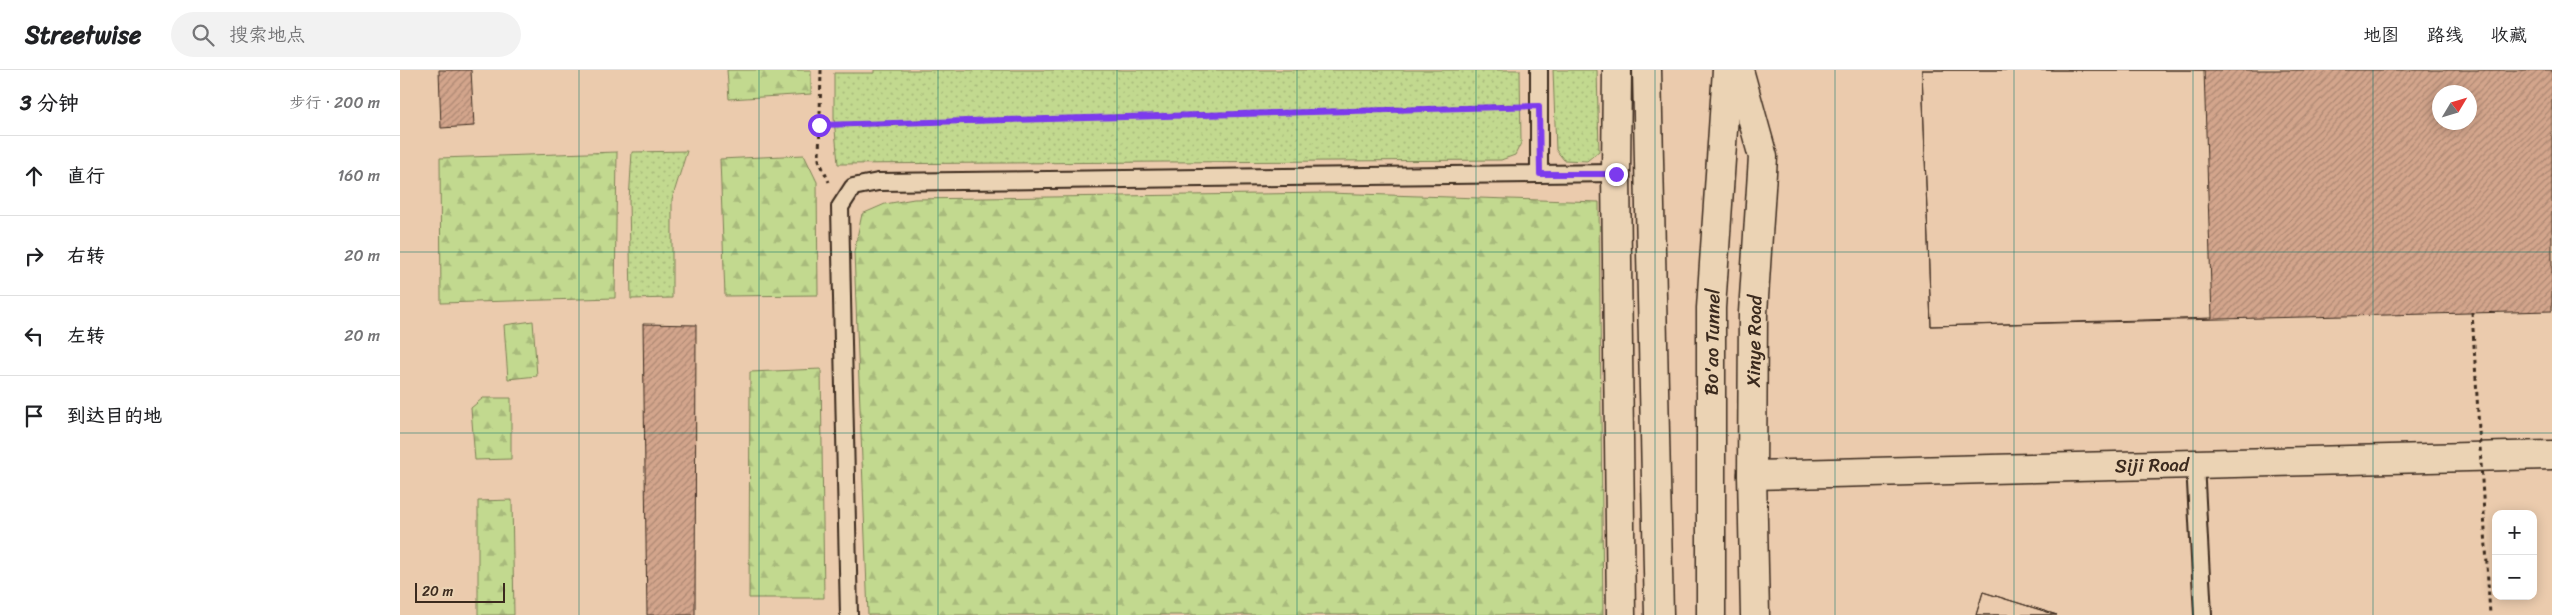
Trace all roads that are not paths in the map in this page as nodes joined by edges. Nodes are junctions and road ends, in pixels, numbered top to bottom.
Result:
1 (1538, 70) edge
2 (1617, 70) edge
3 (1647, 70) edge
4 (1727, 70) edge
5 (1740, 70) edge
6 (1540, 174) junction
7 (1616, 174) junction
8 (2552, 455) edge
9 (2195, 464) junction
10 (1752, 475) junction
11 (849, 615) edge
12 (1621, 615) edge
13 (1659, 615) edge
14 (1711, 615) edge
15 (1755, 615) edge
16 (2203, 615) edge

1 - 6 lane
2 - 7 main road
3 - 13 main road
4 - 14 main road, Bo'ao Tunnel
5 - 10 main road, Xinye Road
6 - 7 lane
6 - 11 lane
7 - 12 main road
8 - 9 main road, Siji Road
9 - 10 main road, Siji Road
9 - 16 lane
10 - 15 main road, Xinye Road

